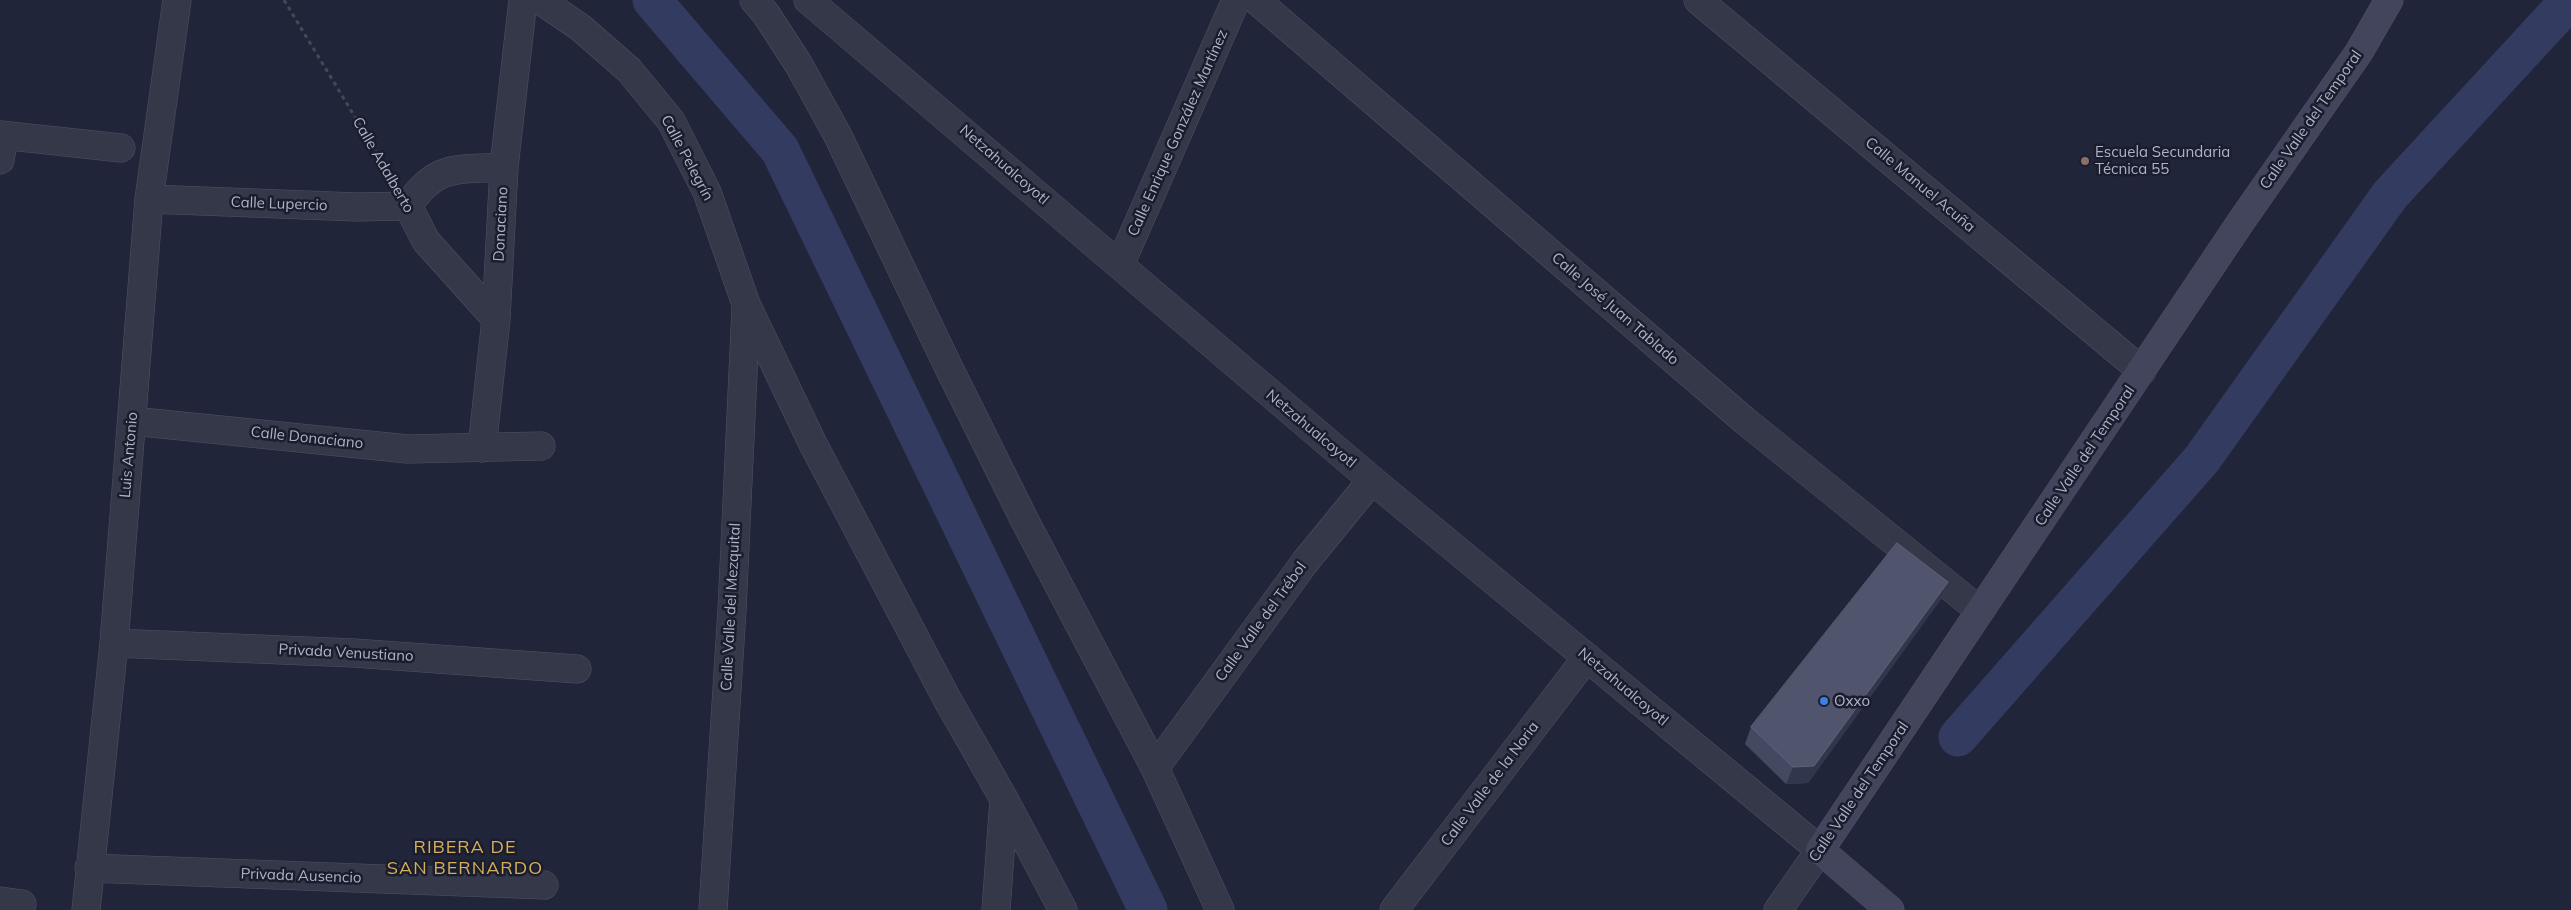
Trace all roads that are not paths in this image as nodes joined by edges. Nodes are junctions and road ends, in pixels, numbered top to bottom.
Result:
1 (171, 0) edge
2 (523, 0) edge
3 (540, 0) edge
4 (754, 0) edge
5 (808, 0) edge
6 (1236, 0) edge
7 (1256, 0) edge
8 (1698, 0) edge
9 (2389, 0) edge
10 (1, 143) edge
11 (121, 148) dead end
12 (504, 167) junction
13 (149, 198) junction
14 (408, 206) junction
15 (1120, 265) junction
16 (746, 304) junction
17 (496, 319) junction
18 (2142, 371) junction
19 (132, 421) junction
20 (541, 446) dead end
21 (482, 448) junction
22 (1372, 480) junction
23 (1980, 611) junction
24 (114, 643) junction
25 (1587, 657) junction
26 (577, 669) dead end
27 (1155, 768) junction
28 (1004, 799) junction
29 (1820, 850) junction
30 (89, 868) junction
31 (544, 885) dead end
32 (86, 910) edge
33 (714, 910) edge
34 (996, 910) edge
35 (1063, 910) edge
36 (1220, 910) edge
37 (1394, 910) edge
38 (1778, 910) edge
39 (1890, 910) edge

1 - 13 street, Luis Antonio
2 - 12 street, Donaciano
3 - 16 street, Calle Pelegrín
4 - 27 street
5 - 15 street, Netzahualcoyotl
6 - 15 street, Calle Enrique González Martínez
7 - 23 street, Calle José Juan Tablado
8 - 18 street, Calle Manuel Acuña
9 - 18 street, Calle Valle del Temporal
10 - 11 street
12 - 14 street
12 - 17 street, Donaciano
13 - 14 street, Calle Lupercio
13 - 19 street, Luis Antonio
14 - 17 street, Calle Adalberto
15 - 22 street, Netzahualcoyotl
16 - 28 street, Calle Pelegrín
16 - 33 street, Calle Valle del Mezquital
17 - 21 street, Donaciano
18 - 23 street, Calle Valle del Temporal
19 - 21 street, Calle Donaciano
19 - 24 street, Luis Antonio
20 - 21 street, Calle Donaciano
22 - 25 street, Netzahualcoyotl
22 - 27 street, Calle Valle del Trébol
23 - 29 street, Calle Valle del Temporal
24 - 26 street, Privada Venustiano
24 - 30 street, Luis Antonio
25 - 29 street, Netzahualcoyotl
25 - 37 street, Calle Valle de la Noria
27 - 36 street
28 - 34 street
28 - 35 street, Calle Pelegrín
29 - 38 street, Calle Valle del Temporal
29 - 39 street
30 - 31 street, Privada Ausencio
30 - 32 street, Luis Antonio

